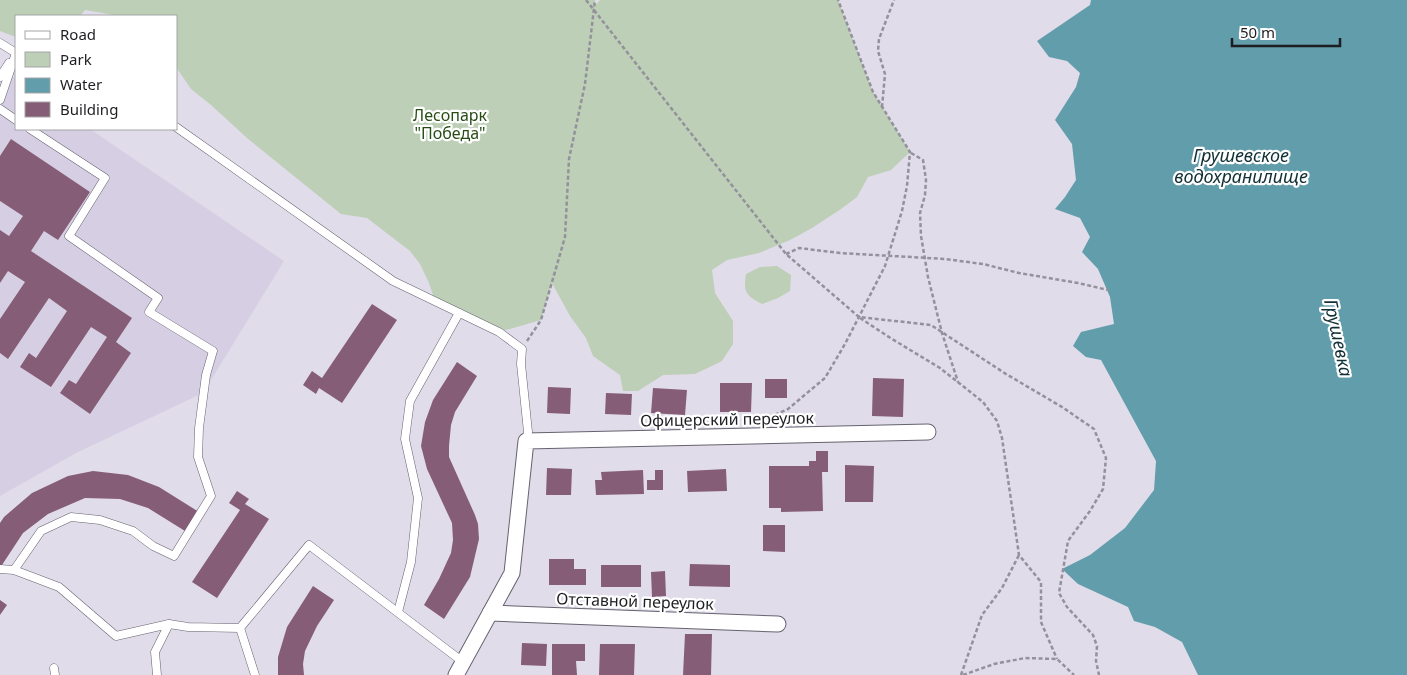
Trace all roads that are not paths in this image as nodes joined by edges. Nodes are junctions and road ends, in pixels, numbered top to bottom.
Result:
1 (0, 43) edge
2 (15, 52) edge
3 (15, 54) edge
4 (15, 56) edge
5 (0, 77) edge
6 (0, 100) edge
7 (0, 109) edge
8 (15, 119) edge
9 (178, 128) edge
10 (32, 130) edge
11 (459, 313) junction
12 (928, 432) dead end
13 (526, 441) junction
14 (0, 569) edge
15 (14, 570) junction
16 (398, 612) junction
17 (490, 613) junction
18 (169, 624) junction
19 (778, 624) dead end
20 (240, 628) junction
21 (460, 669) edge
22 (158, 675) edge
23 (255, 675) edge

1 - 2 lane
3 - 5 lane
4 - 6 lane
7 - 8 lane
9 - 11 lane
10 - 15 lane
11 - 13 lane
11 - 16 lane
12 - 13 street, Офицерский переулок
13 - 17 street
14 - 15 lane
15 - 18 lane
16 - 20 lane
16 - 21 lane
17 - 19 street, Отставной переулок
17 - 21 street
18 - 20 lane
18 - 22 lane
20 - 23 lane

